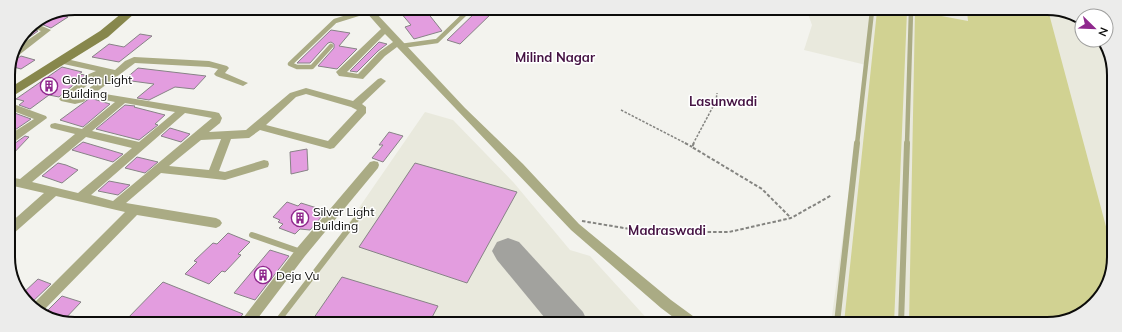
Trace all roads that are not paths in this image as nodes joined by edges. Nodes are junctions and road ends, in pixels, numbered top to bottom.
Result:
1 (117, 15) edge
2 (127, 15) edge
3 (354, 15) edge
4 (372, 15) edge
5 (464, 15) edge
6 (872, 15) edge
7 (911, 15) edge
8 (39, 27) edge
9 (381, 32) junction
10 (394, 44) junction
11 (331, 46) dead end
12 (21, 49) edge
13 (62, 61) junction
14 (381, 81) dead end
15 (242, 83) dead end
16 (15, 87) edge
17 (15, 87) edge
18 (99, 96) dead end
19 (123, 100) junction
20 (355, 105) junction
21 (15, 108) edge
22 (183, 110) junction
23 (55, 126) dead end
24 (258, 126) junction
25 (84, 132) junction
26 (15, 136) edge
27 (198, 136) junction
28 (227, 136) junction
29 (140, 146) junction
30 (264, 164) dead end
31 (374, 165) dead end
32 (157, 169) junction
33 (212, 176) junction
34 (15, 182) edge
35 (22, 184) junction
36 (54, 191) junction
37 (80, 197) junction
38 (116, 205) junction
39 (364, 209) dead end
40 (135, 210) junction
41 (216, 223) dead end
42 (15, 226) edge
43 (252, 235) dead end
44 (301, 252) junction
45 (40, 305) edge
46 (251, 317) edge
47 (281, 317) edge
48 (684, 317) edge
49 (837, 317) edge
50 (900, 317) edge

1 - 17 main road
2 - 13 main road
3 - 11 lane
4 - 9 street
5 - 10 lane
6 - 49 lane
7 - 50 lane
8 - 12 street
9 - 10 street
9 - 10 street
10 - 48 street
13 - 15 street
13 - 16 main road
14 - 20 street
18 - 19 street
19 - 22 street
19 - 25 street
20 - 24 street
20 - 24 street
21 - 26 street
22 - 27 street
22 - 29 street
23 - 25 street
24 - 28 street
25 - 29 street
25 - 35 street
27 - 28 street
27 - 32 street
28 - 33 street
29 - 37 street
30 - 33 street
31 - 44 street
32 - 33 street
32 - 38 street
34 - 35 street
35 - 36 street
36 - 37 street
36 - 42 street
37 - 38 street
38 - 40 street
39 - 47 lane
40 - 41 street
40 - 45 street
43 - 44 lane
44 - 46 street

